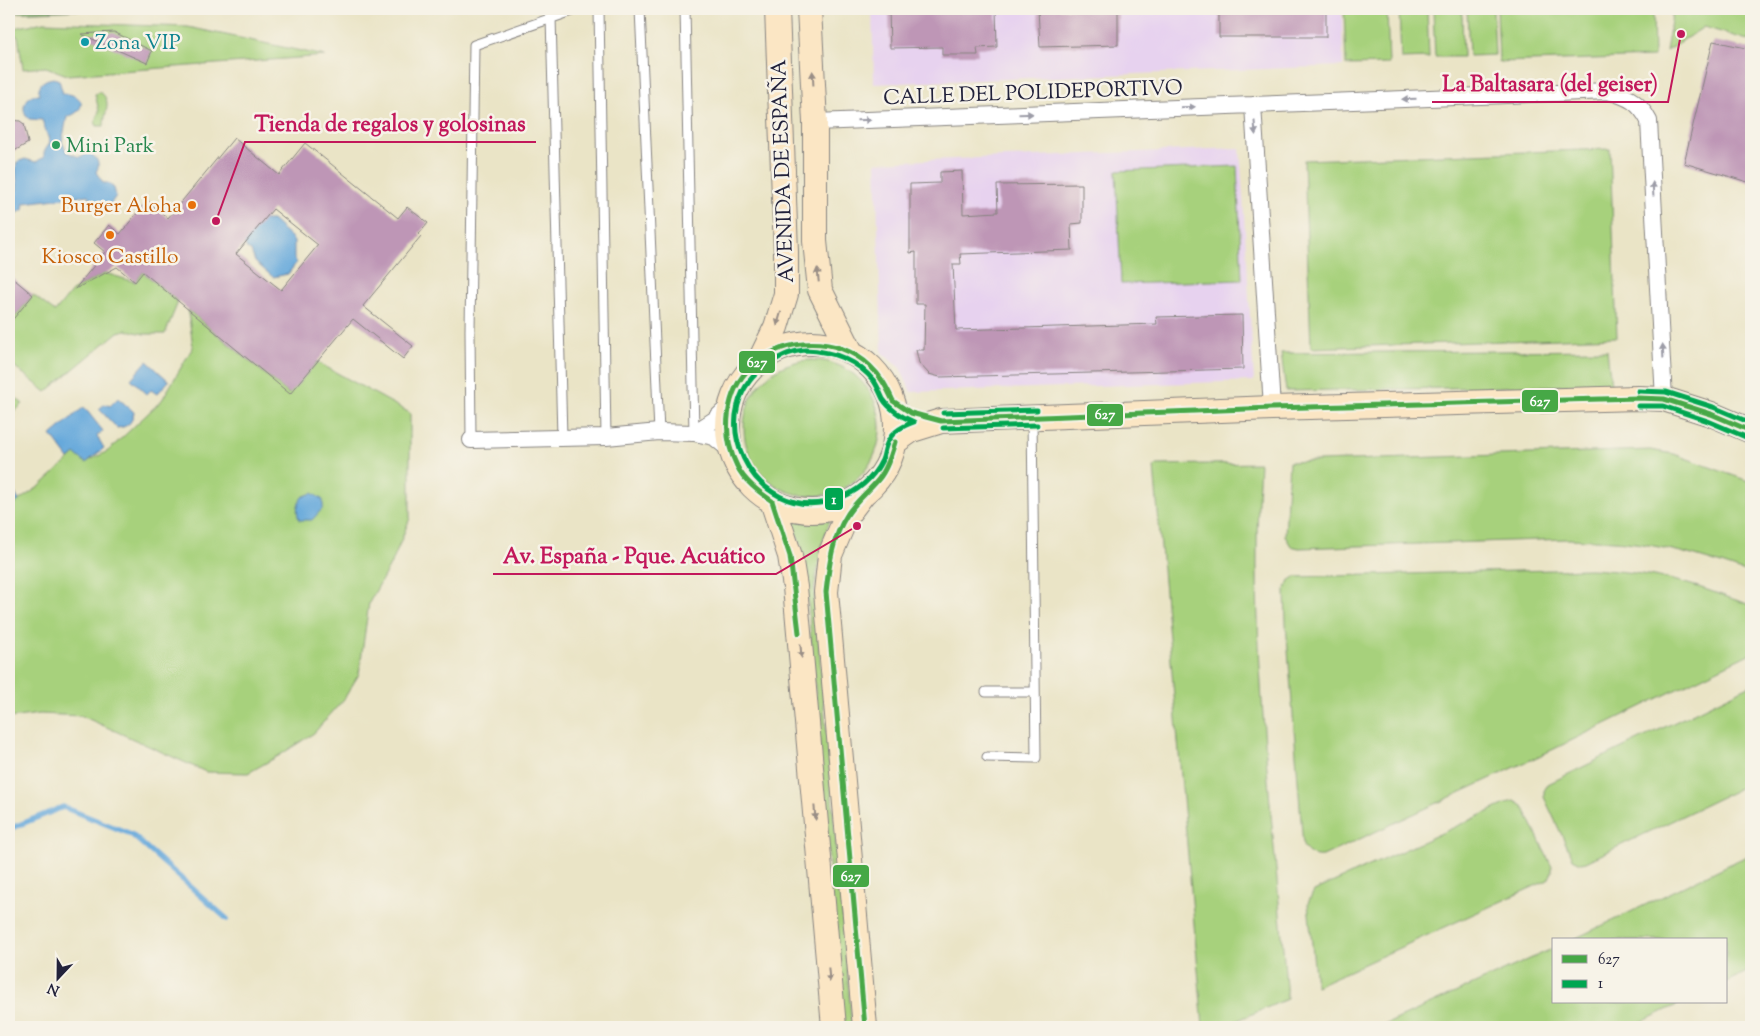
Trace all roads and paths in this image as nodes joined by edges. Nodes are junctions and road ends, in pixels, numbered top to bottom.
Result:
1 (578, 9) edge
2 (599, 9) edge
3 (640, 9) edge
4 (685, 9) edge
5 (777, 9) edge
6 (809, 9) edge
7 (551, 17) junction
8 (1253, 105) junction
9 (815, 122) junction
10 (851, 352) junction
11 (761, 358) junction
12 (1664, 400) junction
13 (893, 401) junction
14 (729, 406) junction
15 (1272, 408) junction
16 (1032, 417) junction
17 (941, 421) junction
18 (1751, 431) edge
19 (659, 432) junction
20 (694, 433) junction
21 (562, 437) junction
22 (606, 437) junction
23 (471, 440) joint
24 (896, 442) junction
25 (730, 450) junction
26 (863, 494) junction
27 (772, 501) junction
28 (986, 692) dead end
29 (1035, 692) junction
30 (987, 757) dead end
31 (834, 1027) edge
32 (865, 1027) edge

1 - 7 lane
2 - 22 lane
3 - 19 lane
4 - 20 lane
5 -> 11 main road, AVENIDA DE ESPAÑA
9 -> 6 main road, AVENIDA DE ESPAÑA
7 - 21 lane
7 - 23 lane
9 -> 8 street, CALLE DEL POLIDEPORTIVO
12 -> 8 street, CALLE DEL POLIDEPORTIVO
8 -> 15 street
10 -> 9 main road, AVENIDA DE ESPAÑA
10 - 11 main road
10 - 13 main road
11 - 14 main road
12 - 15 main road
12 - 18 main road
13 - 17 main road
13 - 24 main road
14 - 20 street
14 - 25 main road
15 - 16 main road
16 - 17 main road
16 - 29 lane
17 - 24 main road
19 - 20 street
19 - 22 street
20 - 25 street
21 - 22 street
21 - 23 street
24 - 26 main road
25 - 27 main road
26 - 27 main road
26 - 32 main road
27 -> 31 main road
28 - 29 lane
29 - 30 lane

